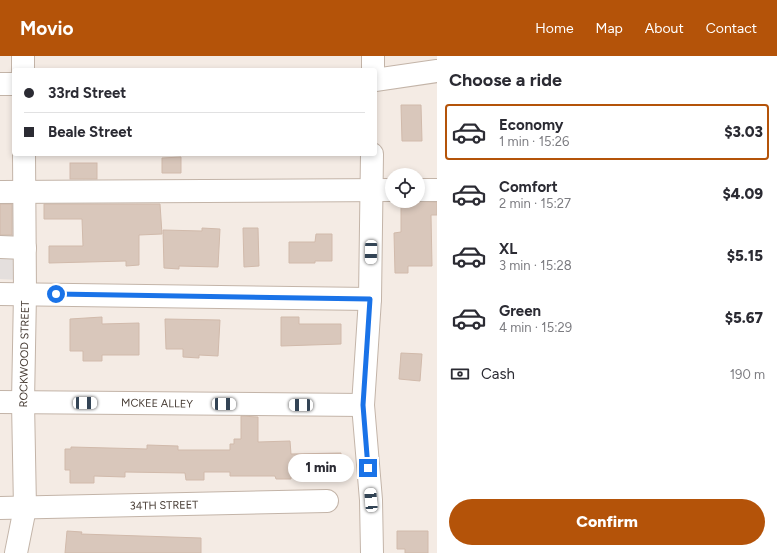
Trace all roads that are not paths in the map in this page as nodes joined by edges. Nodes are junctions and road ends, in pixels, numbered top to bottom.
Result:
1 (23, 56) edge
2 (373, 56) edge
3 (23, 68) edge
4 (373, 68) edge
5 (437, 72) edge
6 (377, 80) edge
7 (0, 84) edge
8 (12, 84) edge
9 (24, 156) edge
10 (373, 156) edge
11 (382, 190) edge
12 (425, 190) edge
13 (437, 190) edge
14 (0, 192) edge
15 (24, 193) junction
16 (0, 247) edge
17 (25, 248) junction
18 (25, 293) junction
19 (0, 294) edge
20 (370, 299) junction
21 (0, 402) edge
22 (23, 402) junction
23 (363, 405) junction
24 (327, 501) dead end
25 (0, 508) edge
26 (25, 508) junction
27 (16, 553) edge
28 (372, 553) edge

1 - 3 street
2 - 4 street
5 - 6 street
7 - 8 street
9 - 15 street, ROCKWOOD STREET
10 - 11 street
11 - 15 street
11 - 20 street
12 - 13 street
14 - 15 street
15 - 17 street, ROCKWOOD STREET
16 - 17 street
17 - 18 street, ROCKWOOD STREET
18 - 19 street
18 - 20 street
18 - 22 street, ROCKWOOD STREET
20 - 23 street
21 - 22 street, MCKEE ALLEY
22 - 23 street, MCKEE ALLEY
22 - 26 street, ROCKWOOD STREET
23 - 28 street
24 - 26 street, 34TH STREET
25 - 26 street, 34TH STREET
26 - 27 street, ROCKWOOD STREET

